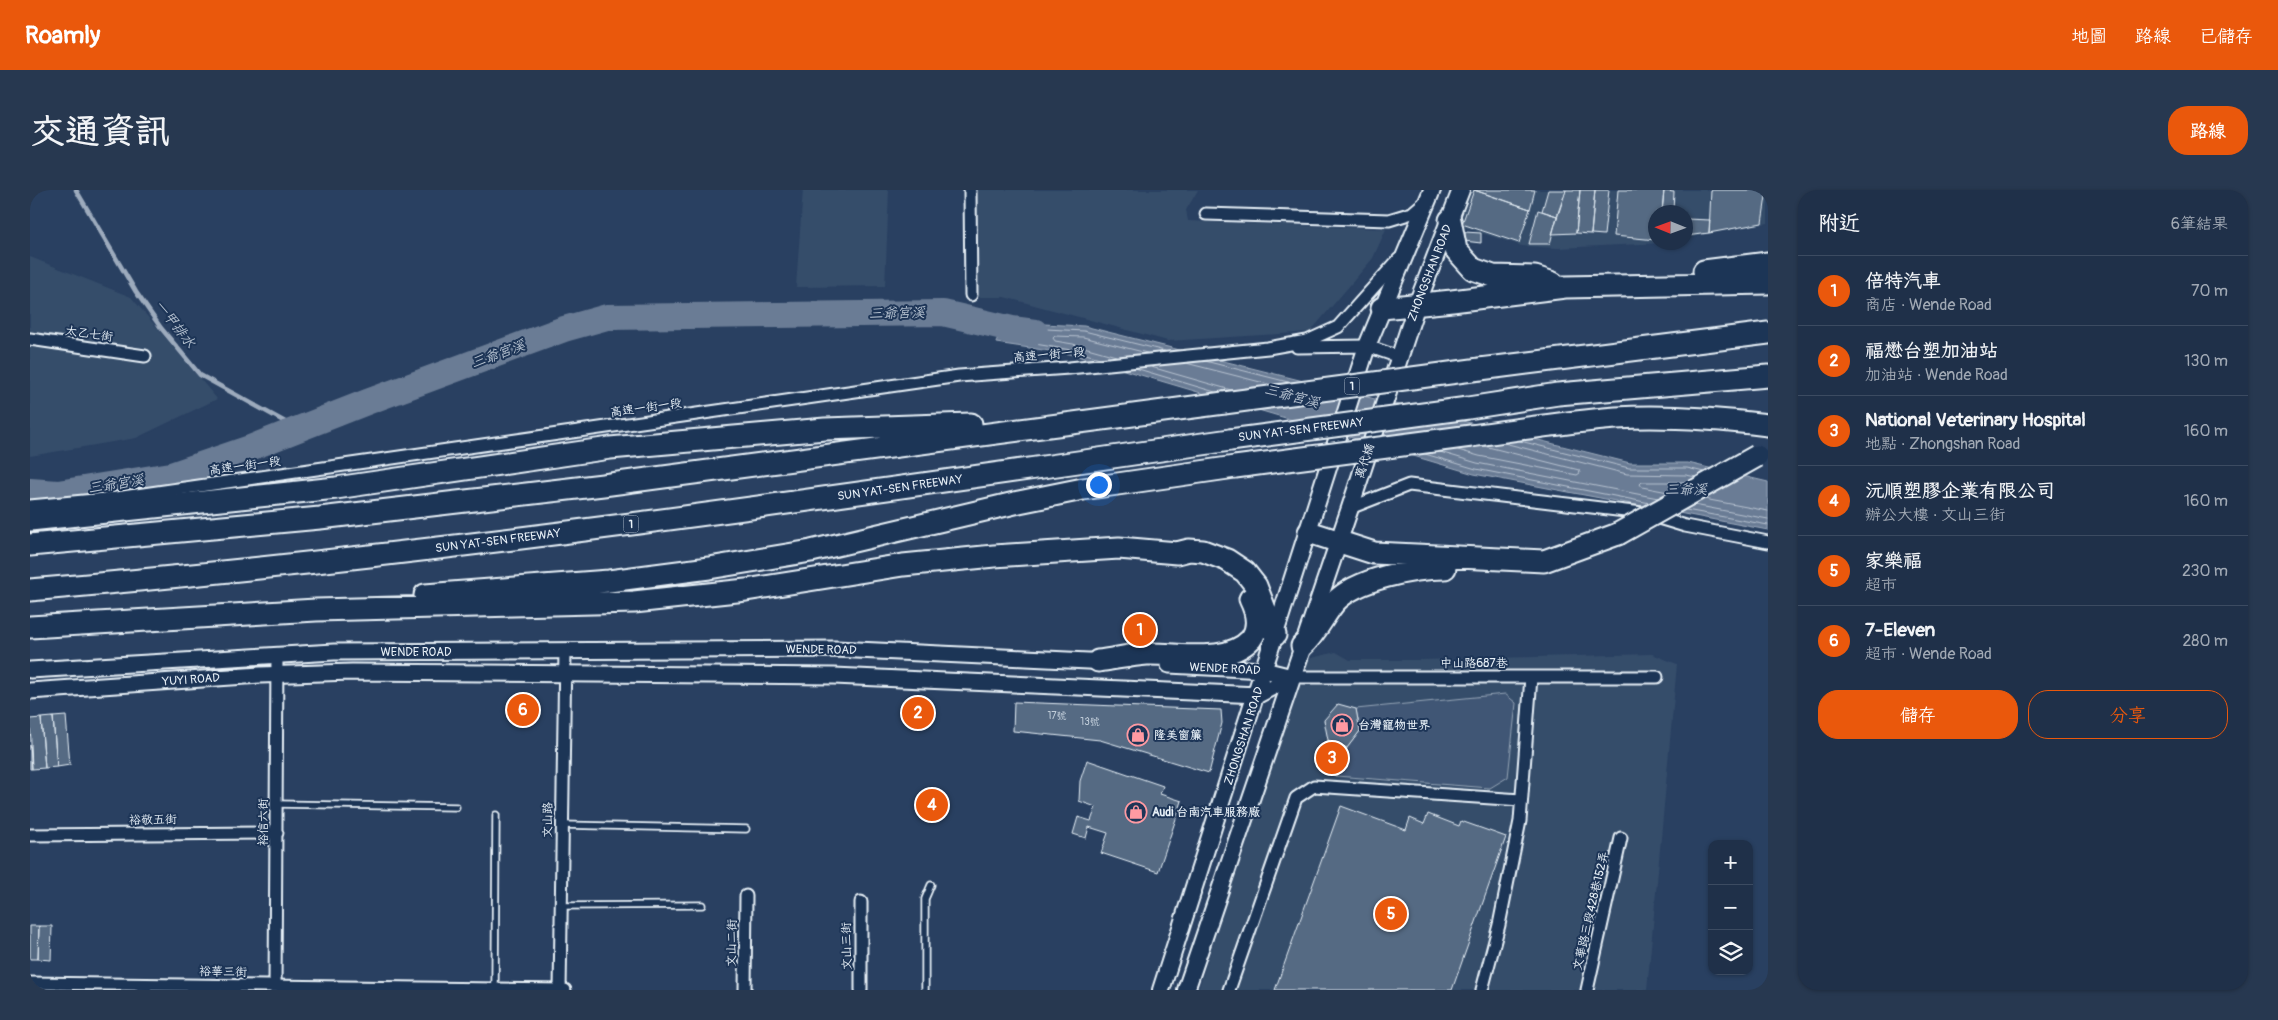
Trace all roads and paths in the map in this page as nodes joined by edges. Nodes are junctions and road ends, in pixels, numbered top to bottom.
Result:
1 (970, 190) edge
2 (1460, 190) edge
3 (1430, 195) edge
4 (1206, 214) dead end
5 (1450, 220) junction
6 (1406, 249) junction
7 (1768, 263) edge
8 (1768, 283) edge
9 (1624, 285) junction
10 (1565, 287) junction
11 (971, 295) dead end
12 (1417, 304) junction
13 (1382, 308) junction
14 (1768, 333) edge
15 (30, 339) edge
16 (1367, 346) junction
17 (1268, 348) junction
18 (145, 356) dead end
19 (1397, 364) junction
20 (1768, 376) edge
21 (1111, 419) junction
22 (1768, 425) edge
23 (1763, 453) edge
24 (30, 506) edge
25 (1350, 508) junction
26 (30, 520) edge
27 (1309, 532) junction
28 (1338, 542) junction
29 (1768, 542) edge
30 (30, 545) edge
31 (1177, 553) junction
32 (1544, 562) junction
33 (30, 590) edge
34 (316, 610) junction
35 (30, 628) edge
36 (1275, 635) junction
37 (1302, 646) junction
38 (565, 651) junction
39 (334, 652) joint
40 (277, 655) junction
41 (1098, 661) junction
42 (30, 670) edge
43 (1264, 670) junction
44 (352, 672) joint
45 (565, 673) junction
46 (277, 674) junction
47 (1292, 677) junction
48 (1531, 677) junction
49 (1657, 678) dead end
50 (30, 691) edge
51 (1258, 695) junction
52 (1521, 800) junction
53 (277, 804) junction
54 (456, 807) dead end
55 (496, 815) dead end
56 (562, 825) junction
57 (746, 829) dead end
58 (277, 833) junction
59 (30, 835) edge
60 (1621, 838) dead end
61 (931, 885) dead end
62 (746, 896) dead end
63 (861, 902) dead end
64 (702, 904) dead end
65 (560, 906) junction
66 (30, 983) edge
67 (147, 987) edge
68 (275, 988) edge
69 (495, 989) edge
70 (560, 990) edge
71 (565, 990) edge
72 (745, 990) edge
73 (862, 990) edge
74 (925, 990) edge
75 (1162, 990) edge
76 (1186, 990) edge
77 (1229, 990) edge
78 (1482, 990) edge
79 (1588, 990) edge

1 - 11 street
2 - 5 main road, ZHONGSHAN ROAD
3 - 4 street
3 - 6 main road
5 - 10 highway
5 - 12 main road, ZHONGSHAN ROAD
6 - 13 main road
6 - 17 street, 高速一街一段
7 - 9 highway
8 - 9 highway
9 - 10 highway
10 - 12 highway
12 - 13 highway
12 - 19 main road, ZHONGSHAN ROAD
13 - 16 main road
14 - 21 highway, 1, bridge
15 - 18 street, 太乙七街
16 - 17 street, 高速一街一段
16 - 19 street, 高速一街一段
16 - 27 main road, ZHONGSHAN ROAD, bridge
17 - 24 street, 高速一街一段
19 - 25 main road, 萬代橋, bridge
20 - 33 highway, SUN YAT-SEN FREEWAY / 1, bridge
21 - 26 highway
21 - 30 highway, 1
22 - 34 highway, bridge
23 - 32 highway, bridge
25 - 28 main road
25 - 29 street
27 - 28 highway
27 - 36 main road, ZHONGSHAN ROAD
28 - 32 highway
28 - 37 main road
31 - 34 highway
31 - 36 highway
31 - 41 highway
32 - 37 highway
34 - 35 highway
36 - 43 main road, ZHONGSHAN ROAD
37 - 47 main road
38 - 39 street, WENDE ROAD
38 - 41 street, WENDE ROAD
38 - 45 street, 文山路
39 - 40 street, YUYI ROAD
40 - 42 street, YUYI ROAD
40 - 46 street, 裕信六街
41 - 43 street, WENDE ROAD
43 - 47 street, WENDE ROAD
43 - 51 main road, ZHONGSHAN ROAD
44 - 45 street, WENDE ROAD
44 - 46 street, YUYI ROAD
45 - 51 street, WENDE ROAD
45 - 56 street, 文山路
46 - 50 street, YUYI ROAD
46 - 53 street, 裕信六街
47 - 48 street, 中山路687巷
47 - 51 street, WENDE ROAD
47 - 76 main road
48 - 49 street, 中山路687巷
48 - 52 street
51 - 75 main road, ZHONGSHAN ROAD
52 - 77 street
52 - 78 street
53 - 54 lane
53 - 58 street, 裕信六街
55 - 69 lane
56 - 57 lane
56 - 65 street, 文山路
58 - 59 street, 裕敬五街
58 - 68 street, 裕信六街
60 - 79 street, 文華路三段428巷152弄
61 - 74 lane
62 - 72 street, 文山二街
63 - 73 street, 文山三街
64 - 65 lane
65 - 70 street, 文山路
66 - 67 street, 裕華三街
67 - 68 street, 裕華三街
68 - 69 street, 裕華三街
69 - 70 street, 裕華三街
70 - 71 street, 裕華三街

